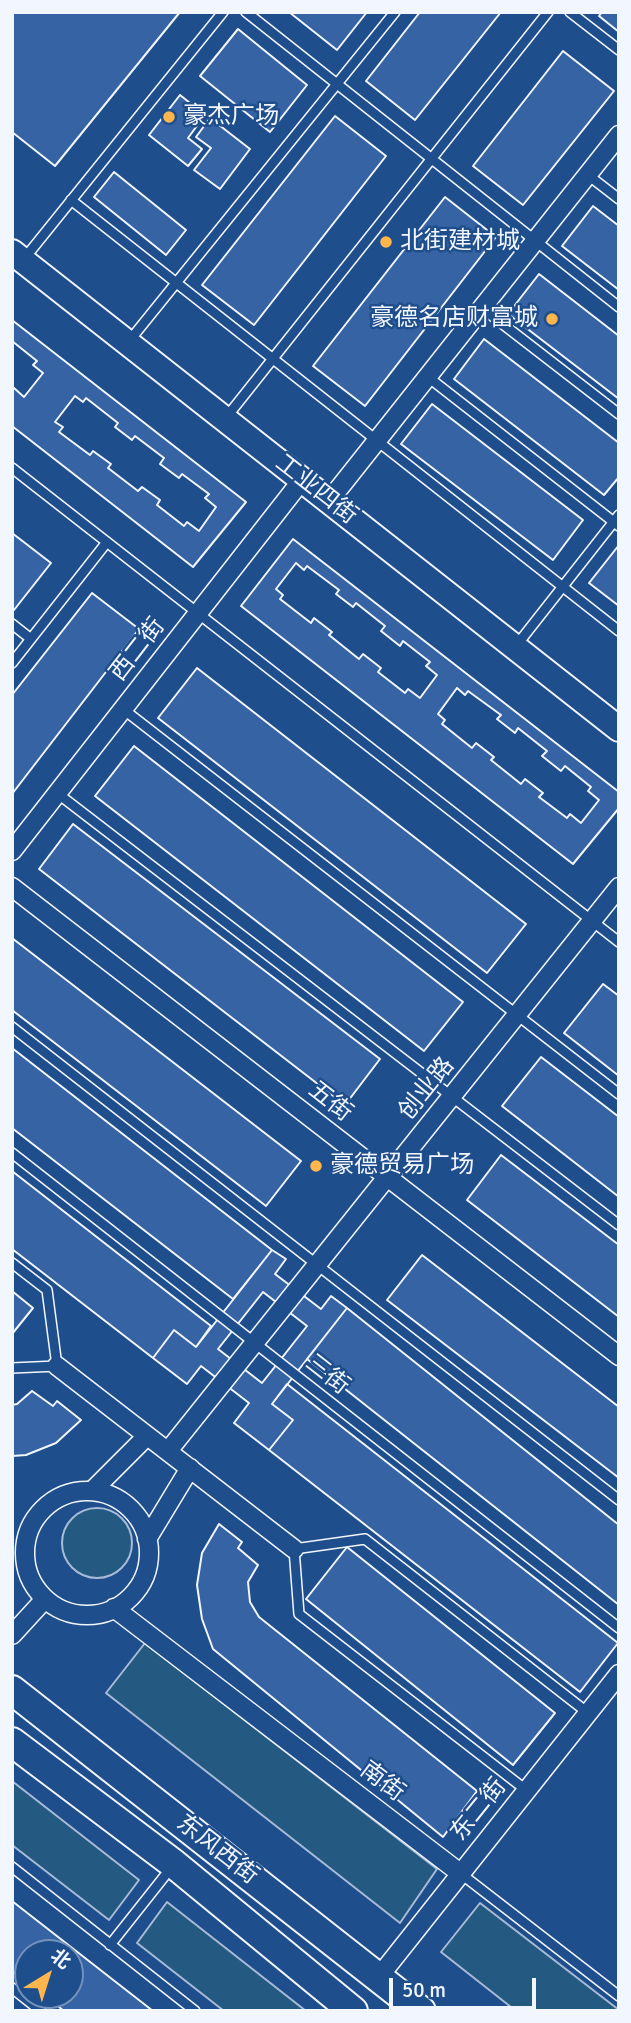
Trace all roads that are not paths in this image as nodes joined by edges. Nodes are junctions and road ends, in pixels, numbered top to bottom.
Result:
1 (223, 12) edge
2 (246, 12) edge
3 (395, 12) edge
4 (548, 12) edge
5 (570, 12) edge
6 (619, 50) edge
7 (337, 85) junction
8 (619, 135) edge
9 (431, 160) junction
10 (588, 175) junction
11 (619, 199) edge
12 (71, 200) junction
13 (534, 242) junction
14 (17, 256) edge
15 (176, 283) junction
16 (619, 307) edge
17 (482, 308) junction
18 (128, 343) junction
19 (273, 359) junction
20 (428, 377) junction
21 (619, 414) edge
22 (225, 419) junction
23 (377, 441) junction
24 (12, 468) edge
25 (302, 480) junction
26 (329, 501) junction
27 (617, 521) edge
28 (107, 542) junction
29 (563, 587) junction
30 (198, 613) junction
31 (12, 624) edge
32 (619, 631) edge
33 (32, 639) junction
34 (515, 648) junction
35 (12, 663) edge
36 (123, 709) junction
37 (619, 729) edge
38 (57, 793) junction
39 (12, 851) edge
40 (12, 887) edge
41 (619, 887) edge
42 (592, 921) junction
43 (619, 942) edge
44 (517, 1015) junction
45 (12, 1027) edge
46 (619, 1094) edge
47 (452, 1096) junction
48 (12, 1153) edge
49 (387, 1177) junction
50 (619, 1225) edge
51 (12, 1263) edge
52 (317, 1265) junction
53 (255, 1343) junction
54 (619, 1356) edge
55 (57, 1366) junction
56 (12, 1368) edge
57 (147, 1436) junction
58 (168, 1451) junction
59 (190, 1468) junction
60 (92, 1491) junction
61 (619, 1500) edge
62 (12, 1525) edge
63 (28, 1537) junction
64 (147, 1539) junction
65 (294, 1549) junction
66 (45, 1599) junction
67 (114, 1608) junction
68 (619, 1628) edge
69 (12, 1635) edge
70 (619, 1674) edge
71 (12, 1690) edge
72 (587, 1713) junction
73 (12, 1742) edge
74 (526, 1790) junction
75 (174, 1864) junction
76 (12, 1867) edge
77 (460, 1873) junction
78 (110, 1945) junction
79 (378, 1978) junction
80 (12, 1988) edge
81 (619, 1996) edge
82 (41, 2011) edge
83 (195, 2011) edge
84 (353, 2011) edge
85 (421, 2011) edge

1 - 12 lane
2 - 7 lane
3 - 7 lane
4 - 9 lane
5 - 6 lane
7 - 9 lane
7 - 15 lane
8 - 10 street
9 - 13 lane
9 - 19 lane
10 - 11 lane
10 - 13 street
12 - 14 lane
12 - 15 lane
13 - 16 lane
13 - 17 street
14 - 18 street, 工业四街
15 - 18 lane
15 - 19 lane
17 - 20 street
17 - 21 lane
18 - 22 street, 工业四街
19 - 22 lane
19 - 23 lane
20 - 23 street
20 - 27 lane
22 - 25 street, 工业四街
23 - 26 street
23 - 29 lane
24 - 28 lane
25 - 26 street, 工业四街
25 - 30 street, 西二街
26 - 34 street, 工业四街
27 - 29 lane
28 - 30 lane
28 - 33 lane
29 - 32 lane
29 - 34 lane
30 - 36 street, 西二街
30 - 42 lane
31 - 33 lane
33 - 35 lane
34 - 37 street, 工业四街
36 - 38 street, 西二街
36 - 44 lane
38 - 39 street, 西二街
38 - 47 lane
40 - 49 street, 五街
41 - 42 street, 创业路
42 - 43 lane
42 - 44 street, 创业路
44 - 46 lane
44 - 47 street, 创业路
45 - 52 lane
47 - 49 street, 创业路
47 - 50 lane
48 - 53 lane, 三街
49 - 52 street, 创业路
49 - 54 street, 五街
51 - 55 lane
52 - 53 street, 创业路
52 - 61 lane
53 - 58 street, 创业路
53 - 68 lane, 三街
55 - 56 lane
55 - 57 street
57 - 58 street
57 - 60 street
58 - 59 street
59 - 64 street
59 - 65 street
60 - 63 street
60 - 64 street
62 - 63 street
63 - 66 street
64 - 67 street
65 - 72 lane
65 - 74 lane
66 - 67 street
66 - 69 street
67 - 77 street, 南街
70 - 72 street, 东二街
71 - 79 main road, 东风西街
72 - 74 street, 东二街
73 - 75 main road, 东风西街
74 - 77 street, 东二街
75 - 78 lane
75 - 84 main road, 东风西街
76 - 78 lane
77 - 79 street, 东二街
77 - 81 lane, 南街
78 - 83 lane
79 - 85 main road, 东风西街
80 - 82 lane

